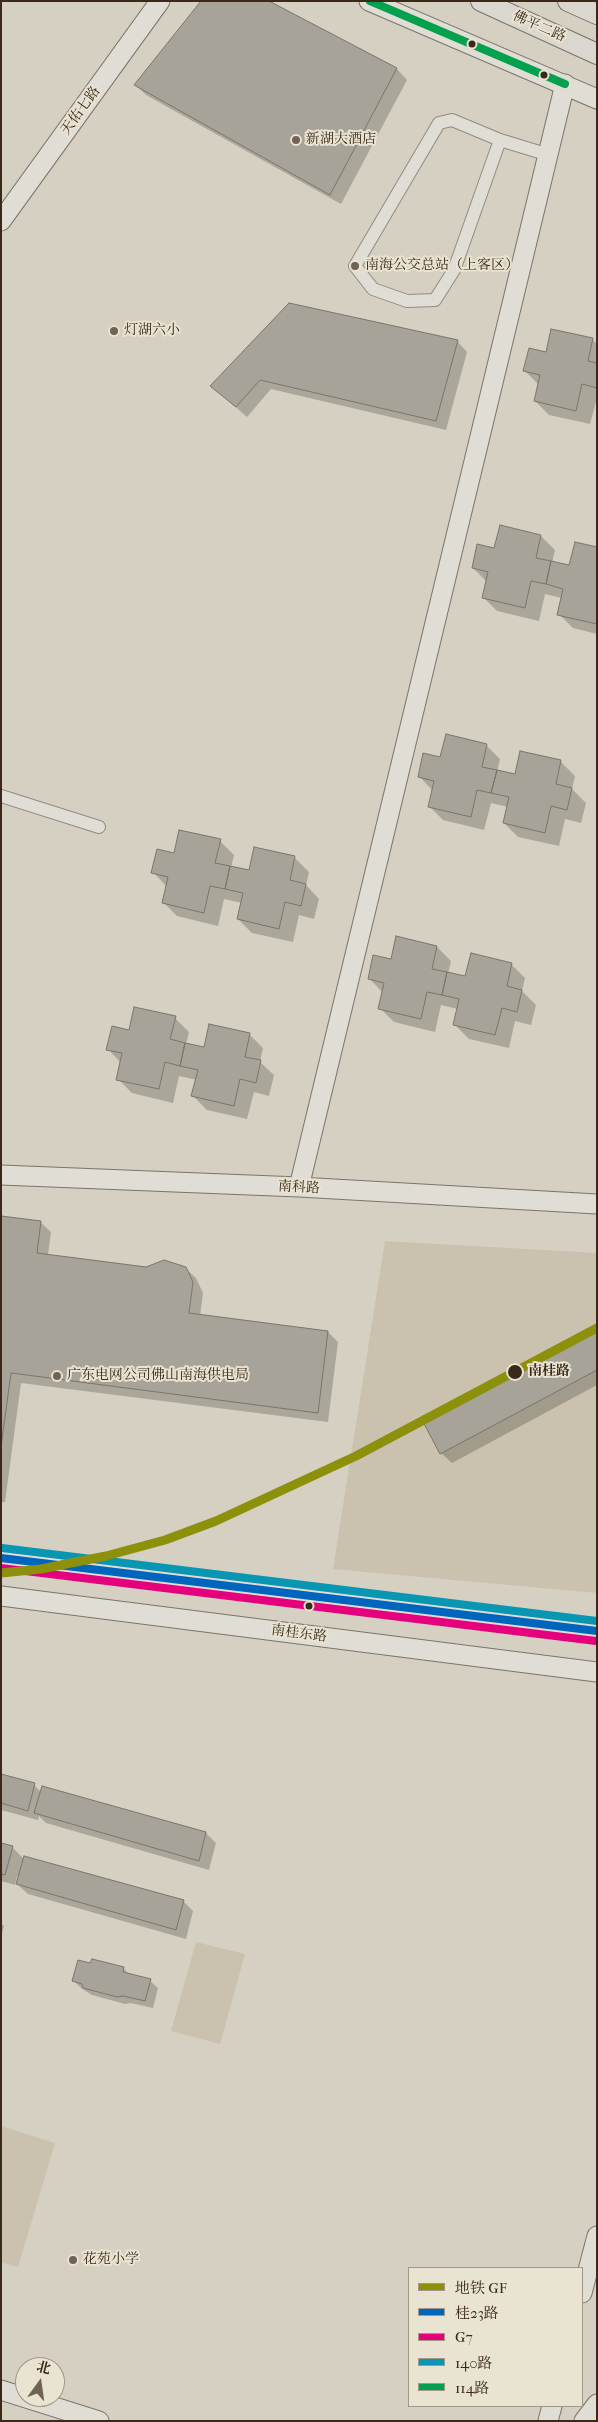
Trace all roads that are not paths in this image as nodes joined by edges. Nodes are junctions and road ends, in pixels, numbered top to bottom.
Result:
1 (160, 1) edge
2 (369, 1) edge
3 (481, 1) edge
4 (568, 1) edge
5 (597, 14) edge
6 (597, 54) edge
7 (565, 84) junction
8 (597, 99) edge
9 (500, 140) junction
10 (549, 155) junction
11 (1, 221) edge
12 (1, 796) edge
13 (99, 827) dead end
14 (1, 1175) edge
15 (299, 1187) junction
16 (597, 1204) edge
17 (1, 1558) edge
18 (1, 1596) edge
19 (597, 1631) edge
20 (597, 1672) edge
21 (597, 2236) edge
22 (583, 2289) edge
23 (1, 2390) edge
24 (597, 2404) edge
25 (552, 2407) edge
26 (99, 2421) edge
27 (548, 2421) edge
28 (584, 2421) edge

1 - 11 street, 天佑七路
2 - 7 street
3 - 6 main road, 佛平二路
4 - 5 main road
7 - 8 street
7 - 10 street
9 - 9 street
9 - 10 street
10 - 15 street
12 - 13 street
14 - 15 street, 南科路
15 - 16 street, 南科路
17 - 19 street
18 - 20 street, 南桂东路
21 - 22 street
23 - 26 street
24 - 28 street
25 - 27 street

